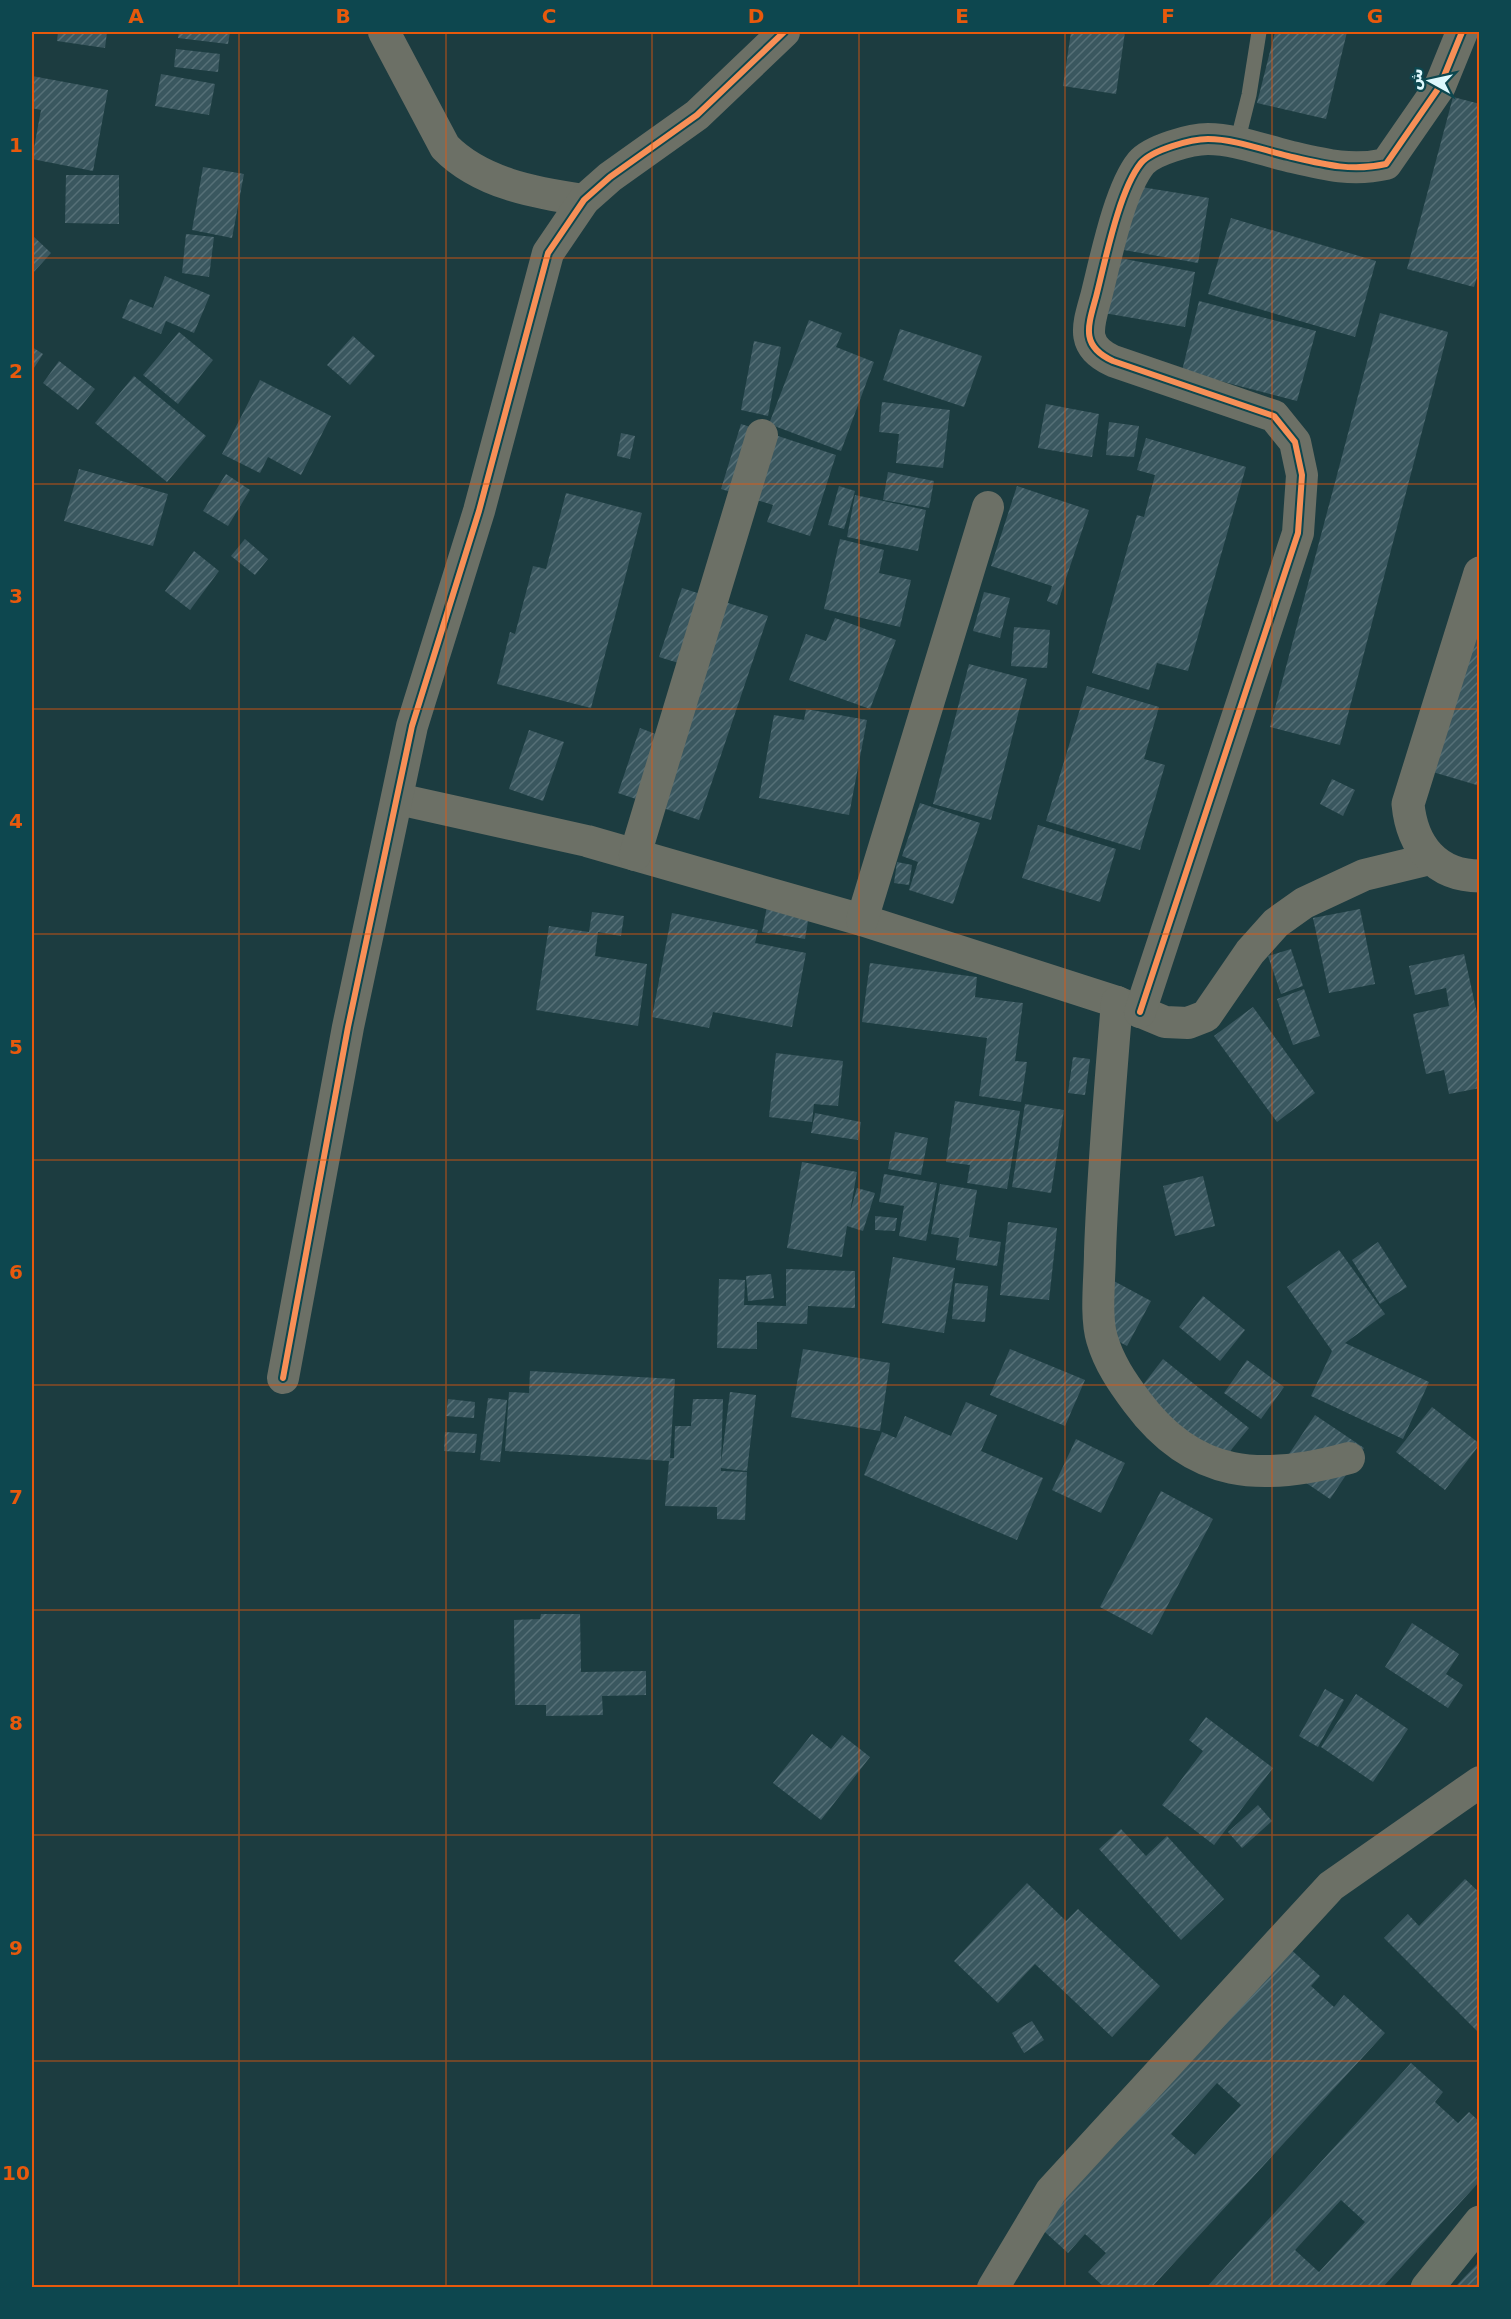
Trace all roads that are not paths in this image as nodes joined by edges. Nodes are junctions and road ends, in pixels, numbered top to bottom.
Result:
1 (384, 32) edge
2 (784, 32) edge
3 (1259, 32) edge
4 (1462, 32) edge
5 (1236, 143) junction
6 (584, 200) junction
7 (762, 435) dead end
8 (988, 507) dead end
9 (1479, 573) edge
10 (398, 799) junction
11 (635, 855) junction
12 (1430, 859) junction
13 (1479, 876) edge
14 (862, 920) junction
15 (1129, 1007) junction
16 (283, 1378) dead end
17 (1349, 1458) dead end
18 (1479, 1782) edge
19 (1479, 2222) edge
20 (993, 2288) edge
21 (1426, 2288) edge

1 - 6 street
2 - 6 street
3 - 5 lane
4 - 5 street
5 - 15 street
6 - 10 street
7 - 11 street
8 - 14 street
9 - 12 street
10 - 11 street
10 - 16 street
11 - 14 street
12 - 13 street
12 - 15 street
14 - 15 street
15 - 17 street
18 - 20 street
19 - 21 main road

